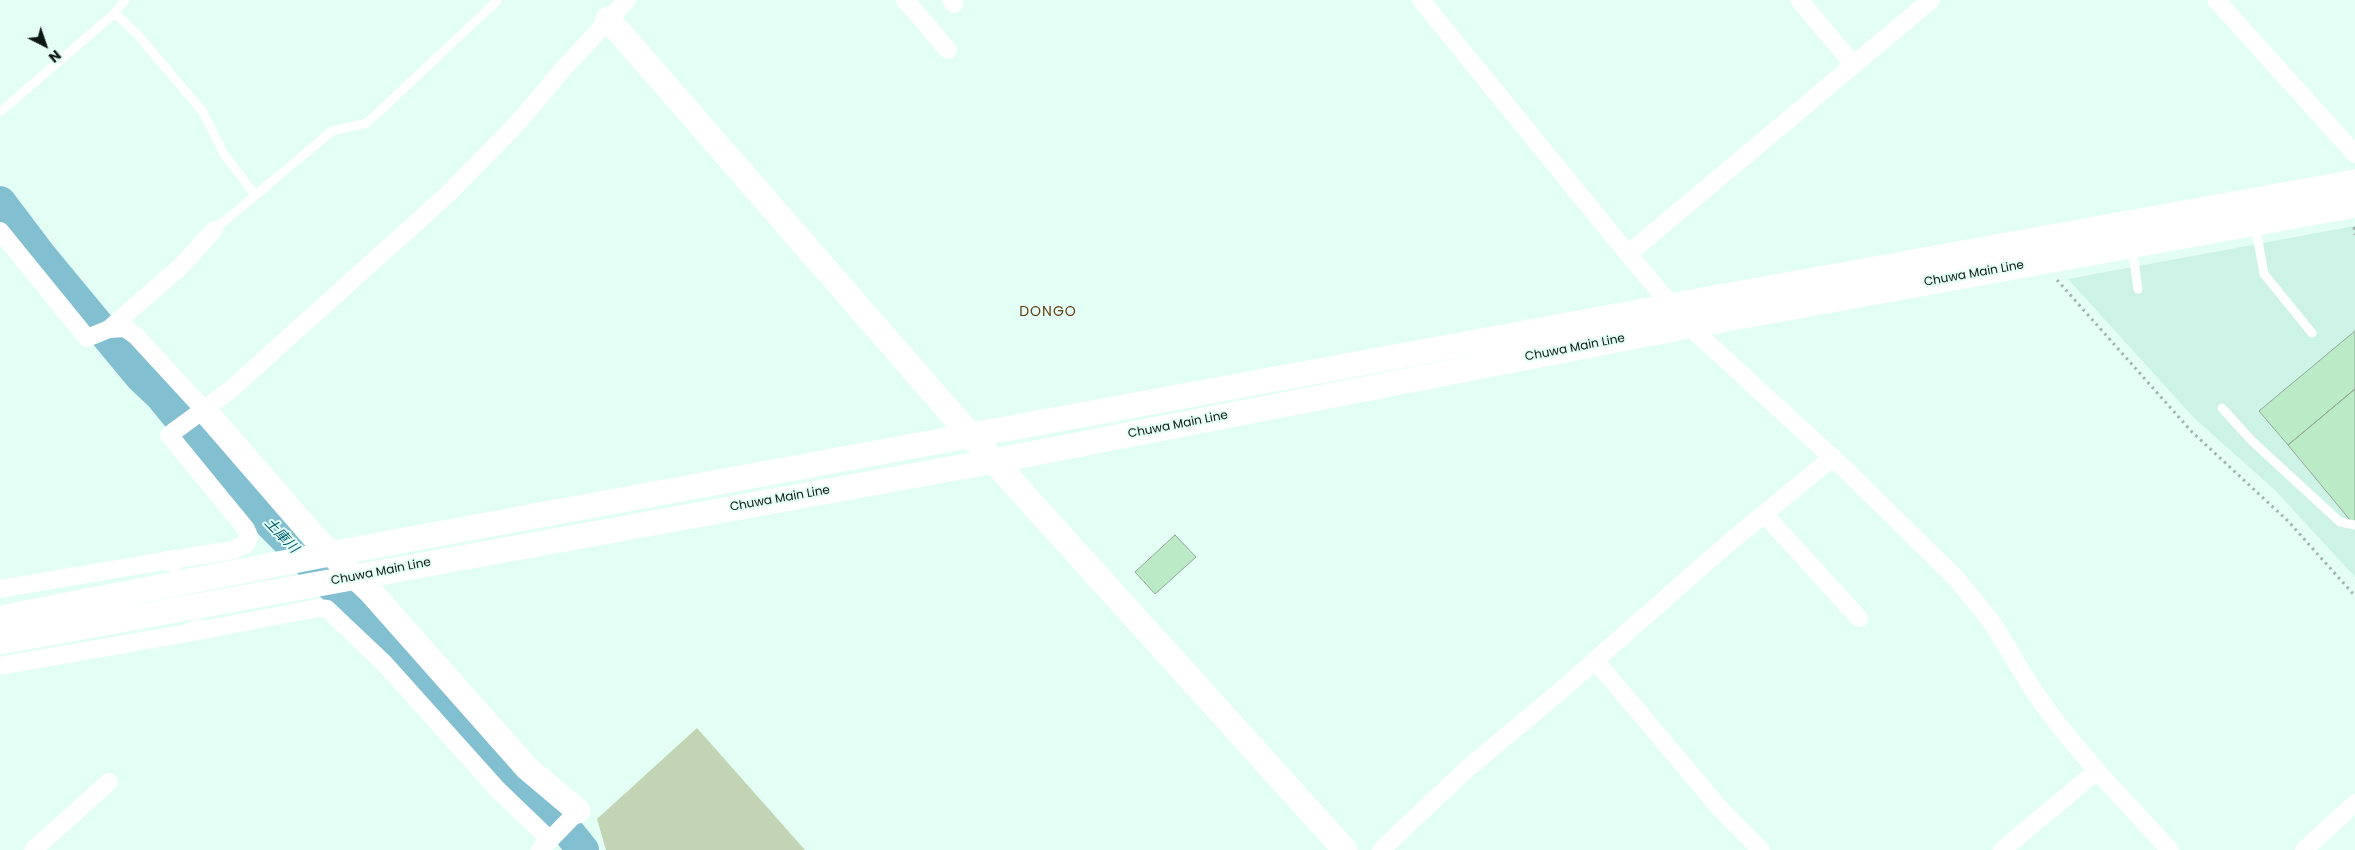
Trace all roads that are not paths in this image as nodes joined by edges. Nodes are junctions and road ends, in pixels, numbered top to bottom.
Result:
1 (125, 0) edge
2 (498, 0) edge
3 (905, 0) edge
4 (1421, 0) edge
5 (1799, 0) edge
6 (1931, 0) edge
7 (2216, 0) edge
8 (615, 7) edge
9 (115, 13) junction
10 (948, 50) dead end
11 (1853, 64) junction
12 (0, 112) edge
13 (2355, 154) edge
14 (2355, 182) edge
15 (255, 195) junction
16 (2355, 205) edge
17 (2255, 224) junction
18 (214, 230) joint
19 (0, 231) edge
20 (2131, 246) junction
21 (1628, 254) junction
22 (2138, 288) dead end
23 (1670, 306) junction
24 (1689, 326) junction
25 (108, 329) junction
26 (2312, 333) dead end
27 (2222, 408) dead end
28 (205, 410) junction
29 (971, 436) junction
30 (1833, 457) junction
31 (994, 461) junction
32 (1764, 514) junction
33 (2355, 525) edge
34 (325, 555) junction
35 (164, 561) junction
36 (226, 574) junction
37 (349, 577) junction
38 (309, 586) junction
39 (0, 589) edge
40 (0, 618) edge
41 (1859, 618) dead end
42 (188, 632) junction
43 (0, 642) edge
44 (1595, 660) junction
45 (0, 666) edge
46 (2097, 771) junction
47 (109, 782) dead end
48 (2355, 804) edge
49 (578, 811) joint
50 (545, 845) edge
51 (33, 850) edge
52 (1345, 850) edge
53 (1381, 850) edge
54 (1761, 850) edge
55 (2002, 850) edge
56 (2170, 850) edge
57 (2304, 850) edge

1 - 9 lane
2 - 15 lane
3 - 10 street
4 - 21 street
5 - 11 street
6 - 11 street
7 - 13 street
8 - 28 street
8 - 29 main road
9 - 12 lane
9 - 15 lane
11 - 21 street
14 - 23 main road, Chuwa Main Line
15 - 18 lane
16 - 17 main road, Chuwa Main Line
17 - 20 main road, Chuwa Main Line
17 - 26 lane
18 - 25 street
19 - 25 street
20 - 22 lane
20 - 24 main road, Chuwa Main Line
21 - 23 street
23 - 24 street
23 - 29 main road, Chuwa Main Line
24 - 30 street
24 - 31 main road, Chuwa Main Line
25 - 28 street
27 - 33 lane
28 - 34 main road
28 - 35 street
29 - 31 main road
29 - 34 main road, Chuwa Main Line
30 - 32 street
30 - 46 street
31 - 37 main road, Chuwa Main Line
31 - 52 main road
32 - 41 street
32 - 44 street
34 - 36 main road, Chuwa Main Line
34 - 37 main road
35 - 36 street
35 - 39 street
36 - 40 main road, Chuwa Main Line
37 - 38 main road, Chuwa Main Line
37 - 49 main road
38 - 42 street
38 - 43 main road, Chuwa Main Line
42 - 45 street
42 - 50 street
44 - 53 street
44 - 54 street
46 - 55 street
46 - 56 street
47 - 51 street
48 - 57 street
49 - 50 street

